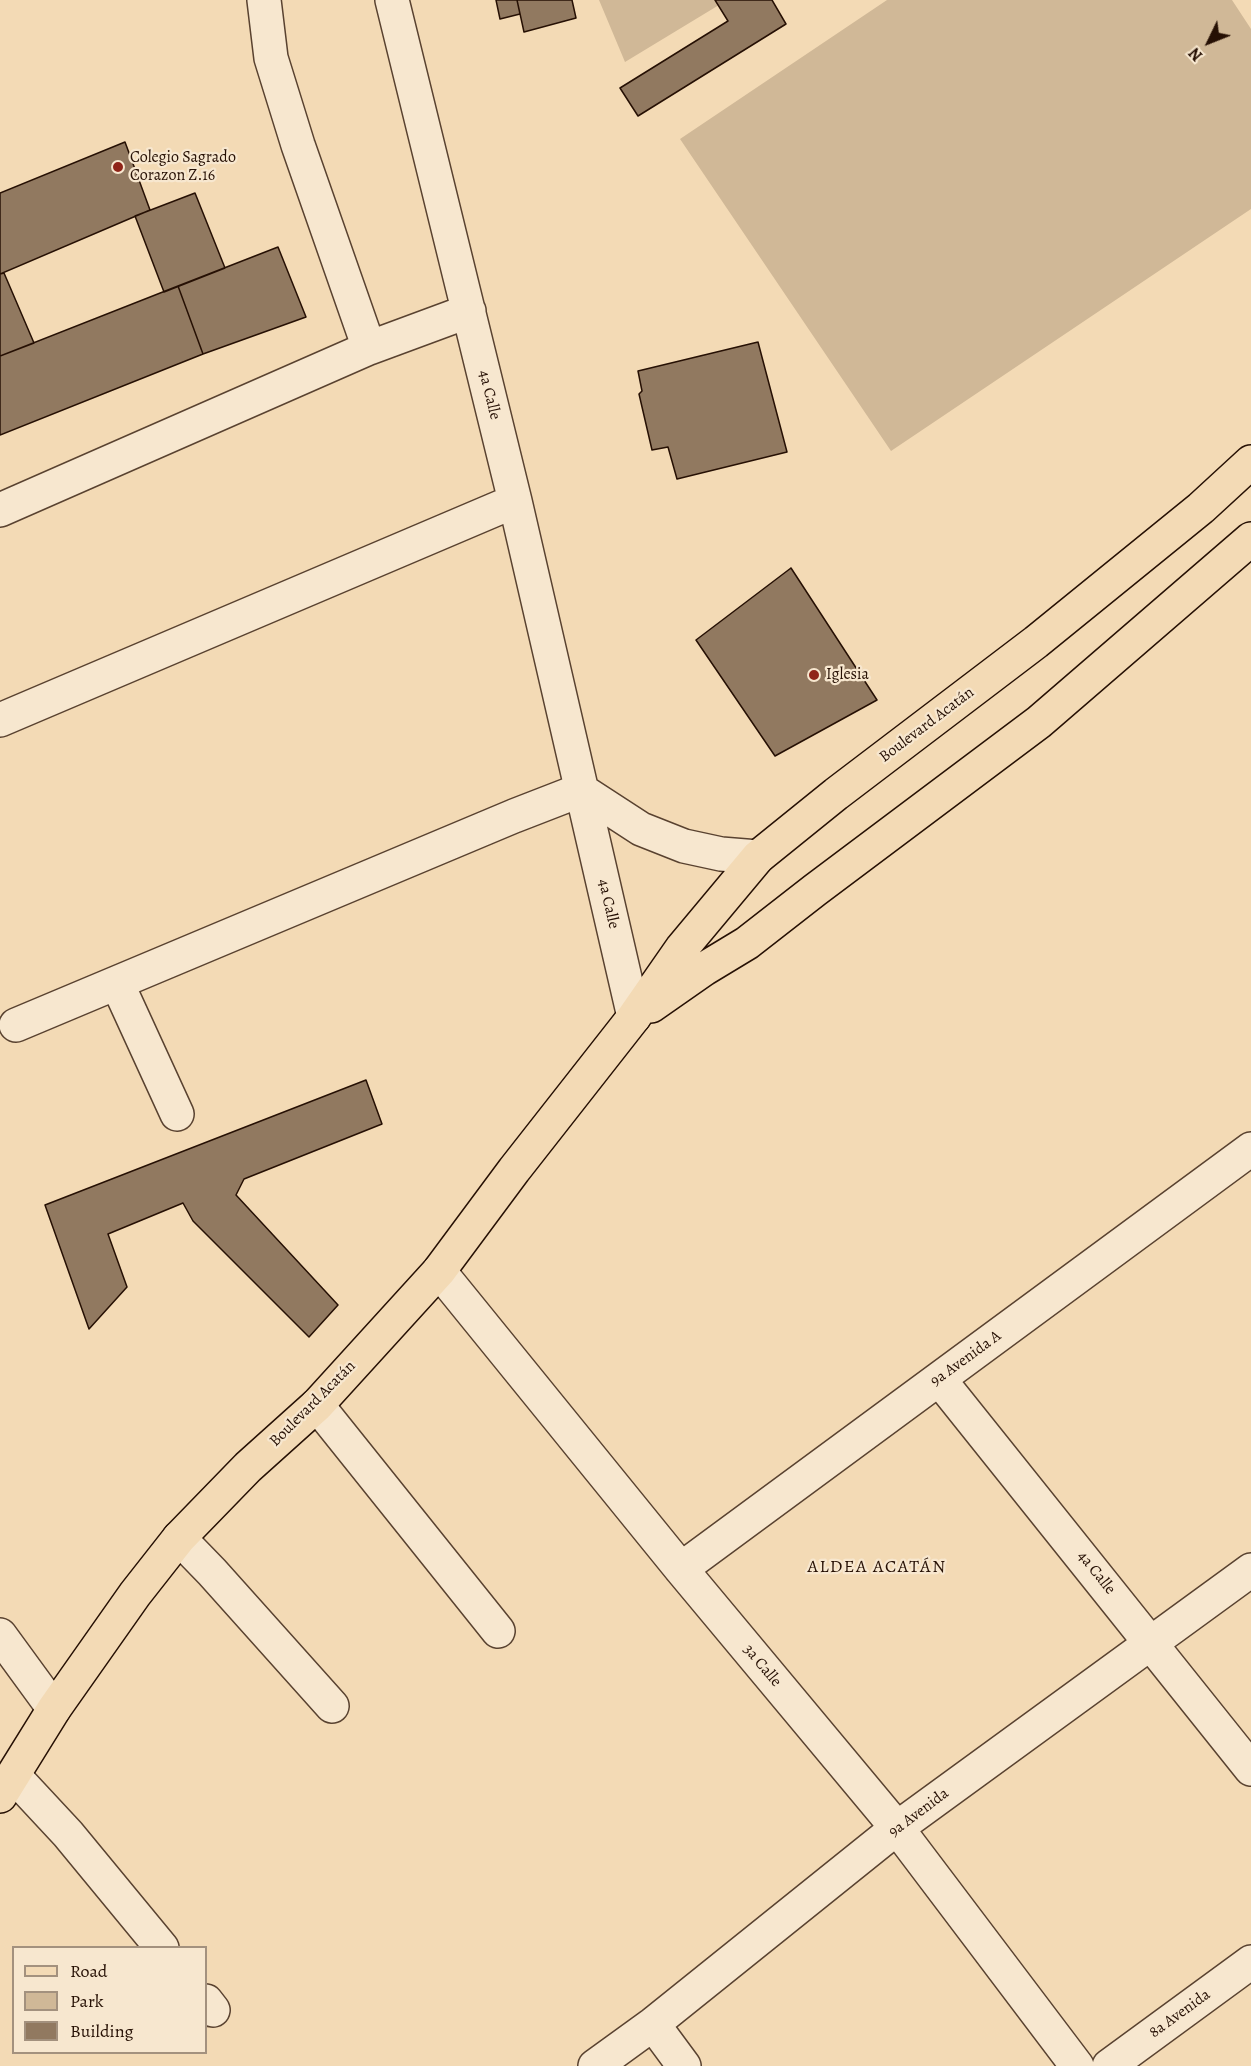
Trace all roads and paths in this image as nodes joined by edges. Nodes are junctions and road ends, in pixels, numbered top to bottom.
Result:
1 (264, 0) edge
2 (392, 0) edge
3 (469, 310) junction
4 (369, 348) junction
5 (1251, 462) edge
6 (515, 501) junction
7 (0, 510) edge
8 (1246, 553) edge
9 (0, 720) edge
10 (581, 790) junction
11 (758, 857) junction
12 (693, 958) junction
13 (117, 983) junction
14 (634, 1017) junction
15 (16, 1025) dead end
16 (177, 1114) dead end
17 (1245, 1164) edge
18 (439, 1271) junction
19 (939, 1379) junction
20 (317, 1405) junction
21 (178, 1538) junction
22 (681, 1569) junction
23 (1251, 1570) edge
24 (498, 1631) dead end
25 (0, 1635) edge
26 (1152, 1643) junction
27 (332, 1706) dead end
28 (54, 1709) junction
29 (1251, 1769) edge
30 (7, 1786) edge
31 (897, 1828) junction
32 (161, 1946) edge
33 (1251, 1962) edge
34 (653, 2024) junction
35 (596, 2066) edge
36 (684, 2066) edge
37 (1077, 2066) edge
38 (1109, 2066) edge

1 - 4 street
2 - 3 street, 4a Calle
3 - 4 street
3 - 6 street, 4a Calle
4 - 7 street
5 - 11 main road, Boulevard Acatán
6 - 9 street
6 - 10 street, 4a Calle
8 - 12 main road, Boulevard Acatán
10 - 11 street
10 - 13 street
10 - 14 street, 4a Calle
11 - 12 main road, Boulevard Acatán
12 - 14 main road, Boulevard Acatán
13 - 15 street
13 - 16 street
14 - 18 main road, Boulevard Acatán
17 - 19 street, 9a Avenida A
18 - 20 main road, Boulevard Acatán
18 - 22 street, 3a Calle
19 - 22 street, 9a Avenida A
19 - 26 street, 4a Calle
20 - 21 main road, Boulevard Acatán
20 - 24 street
21 - 27 street
21 - 28 main road, Boulevard Acatán
22 - 31 street, 3a Calle
23 - 26 street, 9a Avenida
25 - 28 street
26 - 29 street, 4a Calle
26 - 31 street, 9a Avenida
28 - 30 main road, Boulevard Acatán
30 - 32 street
31 - 34 street, 9a Avenida
31 - 37 street, 3a Calle
33 - 38 street, 8a Avenida
34 - 35 street, 9a Avenida
34 - 36 street

